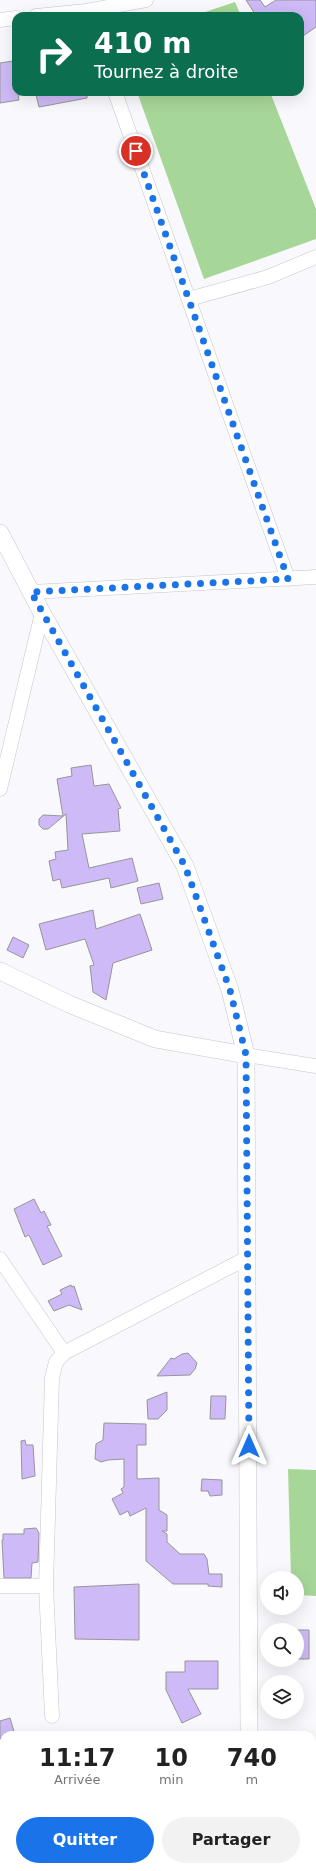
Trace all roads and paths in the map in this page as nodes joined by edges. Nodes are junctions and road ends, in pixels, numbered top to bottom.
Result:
1 (146, 0) edge
2 (85, 9) edge
3 (64, 12) edge
4 (12, 18) edge
5 (0, 20) edge
6 (116, 96) edge
7 (316, 257) edge
8 (189, 299) junction
9 (0, 533) edge
10 (316, 577) edge
11 (288, 579) junction
12 (31, 592) junction
13 (42, 613) junction
14 (0, 789) edge
15 (0, 971) edge
16 (246, 1055) junction
17 (316, 1066) edge
18 (247, 1258) junction
19 (0, 1259) edge
20 (64, 1353) junction
21 (0, 1586) edge
22 (46, 1586) junction
23 (52, 1716) dead end
24 (248, 1731) edge

1 - 2 street
2 - 3 street
4 - 5 street
6 - 8 street
7 - 8 street
8 - 11 street
9 - 12 street
10 - 11 street
11 - 12 street
12 - 13 street
13 - 14 street
13 - 16 street
15 - 16 street
16 - 17 street
16 - 18 street
18 - 20 street
18 - 24 street
19 - 20 street
20 - 22 street
21 - 22 street
22 - 23 street

